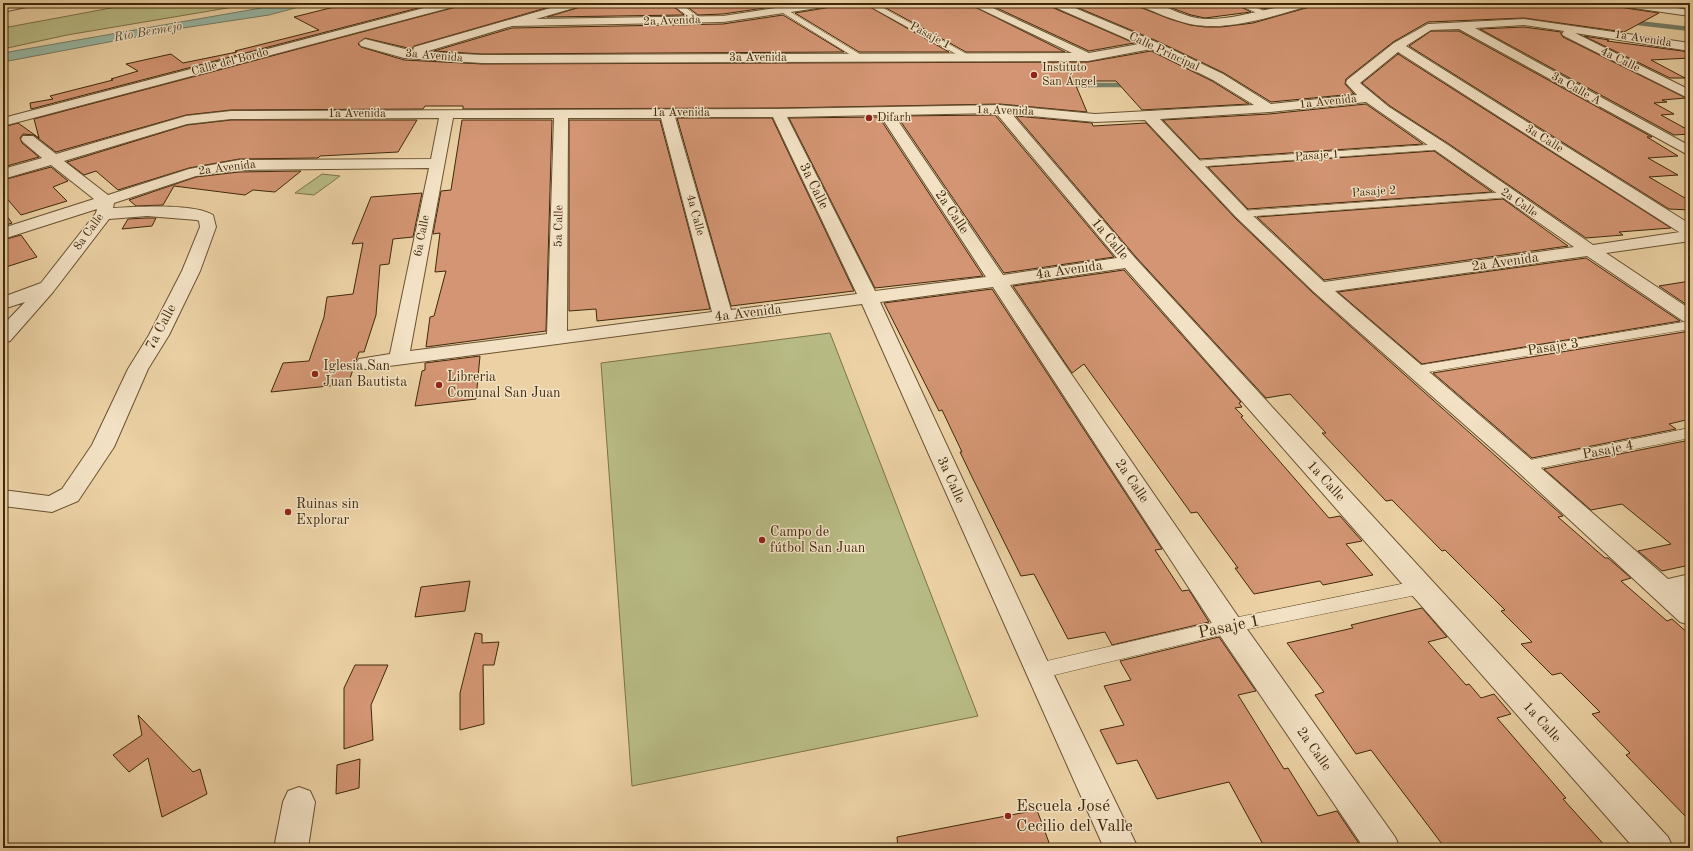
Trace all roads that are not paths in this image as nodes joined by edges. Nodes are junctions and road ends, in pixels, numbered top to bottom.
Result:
1 (31, 3) edge
2 (456, 3) edge
3 (580, 3) edge
4 (674, 3) edge
5 (771, 3) edge
6 (831, 3) edge
7 (868, 3) edge
8 (973, 3) edge
9 (1054, 3) edge
10 (1142, 3) edge
11 (1238, 3) edge
12 (1309, 3) edge
13 (1619, 3) edge
14 (1684, 3) edge
15 (1690, 5) edge
16 (3, 9) edge
17 (784, 11) junction
18 (1265, 13) junction
19 (1690, 13) edge
20 (1690, 18) edge
21 (699, 20) junction
22 (1676, 22) dead end
23 (512, 23) junction
24 (1461, 25) junction
25 (1551, 26) junction
26 (1666, 31) dead end
27 (365, 43) dead end
28 (1152, 45) junction
29 (1398, 46) junction
30 (1686, 46) edge
31 (404, 54) junction
32 (1088, 57) junction
33 (862, 58) junction
34 (970, 58) junction
35 (1352, 83) joint
36 (1690, 95) edge
37 (1367, 98) junction
38 (1269, 108) junction
39 (1000, 109) junction
40 (885, 112) junction
41 (667, 113) junction
42 (778, 113) junction
43 (447, 114) junction
44 (560, 114) junction
45 (1149, 116) junction
46 (3, 122) edge
47 (28, 139) dead end
48 (1442, 147) junction
49 (1690, 152) edge
50 (53, 160) junction
51 (436, 163) junction
52 (1193, 164) junction
53 (3, 174) edge
54 (1508, 195) junction
55 (105, 208) junction
56 (1242, 214) junction
57 (3, 234) edge
58 (1689, 234) joint
59 (1588, 251) junction
60 (1130, 262) junction
61 (998, 281) junction
62 (47, 288) junction
63 (1320, 288) junction
64 (868, 297) junction
65 (3, 303) edge
66 (723, 316) junction
67 (1690, 317) edge
68 (1690, 325) edge
69 (3, 337) edge
70 (557, 338) junction
71 (399, 358) junction
72 (366, 363) dead end
73 (1416, 370) junction
74 (1690, 433) edge
75 (1525, 466) junction
76 (3, 498) edge
77 (1690, 584) edge
78 (1421, 587) junction
79 (1663, 590) junction
80 (1690, 614) edge
81 (1229, 626) junction
82 (1038, 671) junction
83 (299, 802) dead end
84 (291, 848) edge
85 (1121, 848) edge
86 (1383, 848) edge
87 (1656, 848) edge

1 - 16 street
2 - 46 street, Calle del Bordo
3 - 23 street
4 - 21 lane
5 - 17 lane
6 - 17 street, 2a Avenida
7 - 34 lane, Pasaje 1
8 - 32 street
9 - 28 street, Calle Principal
10 - 18 street
11 - 18 lane
12 - 18 street
13 - 19 street
14 - 15 street
17 - 21 street, 2a Avenida
17 - 33 lane
20 - 22 street
21 - 23 street, 2a Avenida
23 - 31 street
24 - 25 street, 1a Avenida
24 - 29 street, 1a Avenida
24 - 49 street, 3a Calle A
25 - 30 street, 1a Avenida
25 - 36 street, 4a Calle
26 - 30 street
27 - 31 street, 3a Avenida
28 - 32 street, 3a Avenida
28 - 38 street, Calle Principal
29 - 35 street, 1a Avenida
29 - 58 street, 3a Calle
31 - 33 street, 3a Avenida
32 - 34 street, 3a Avenida
33 - 34 street, 3a Avenida
35 - 37 street, 2a Calle
37 - 38 street, 1a Avenida
37 - 48 street, 2a Calle
38 - 45 street, 1a Avenida
39 - 40 street, 1a Avenida
39 - 45 street, 1a Avenida
39 - 60 street, 1a Calle
40 - 42 street, 1a Avenida
40 - 61 street, 2a Calle
41 - 42 street, 1a Avenida
41 - 44 street, 1a Avenida
41 - 66 street, 4a Calle
42 - 64 street, 3a Calle
43 - 44 street, 1a Avenida
43 - 50 street, 1a Avenida
43 - 51 street, 6a Calle
44 - 70 street, 5a Calle
45 - 52 street
47 - 50 street, 8a Calle
48 - 52 lane, Pasaje 1
48 - 54 street, 2a Calle
50 - 53 street, 1a Avenida
50 - 55 street, 8a Calle
51 - 55 street, 2a Avenida
51 - 71 street, 6a Calle
52 - 56 street
54 - 56 lane, Pasaje 2
54 - 59 street, 2a Calle
55 - 57 street, 2a Avenida
55 - 62 street, 8a Calle
55 - 76 street, 7a Calle
56 - 63 street
58 - 59 street, 2a Avenida
59 - 63 street, 2a Avenida
59 - 67 street, 2a Calle
60 - 61 street, 4a Avenida
60 - 78 street, 1a Calle
61 - 64 street, 4a Avenida
61 - 81 street, 2a Calle
62 - 65 street
62 - 69 street, 8a Calle
63 - 73 street
64 - 66 street, 4a Avenida
64 - 82 street, 3a Calle
66 - 70 street, 4a Avenida
68 - 73 lane, Pasaje 3
70 - 71 street, 4a Avenida
71 - 72 street, 4a Avenida
73 - 75 street
74 - 75 lane, Pasaje 4
75 - 79 street
77 - 79 street
78 - 81 lane, Pasaje 1
78 - 87 street, 1a Calle
79 - 80 street
81 - 82 lane, Pasaje 1
81 - 86 street, 2a Calle
82 - 85 street, 3a Calle
83 - 84 street

